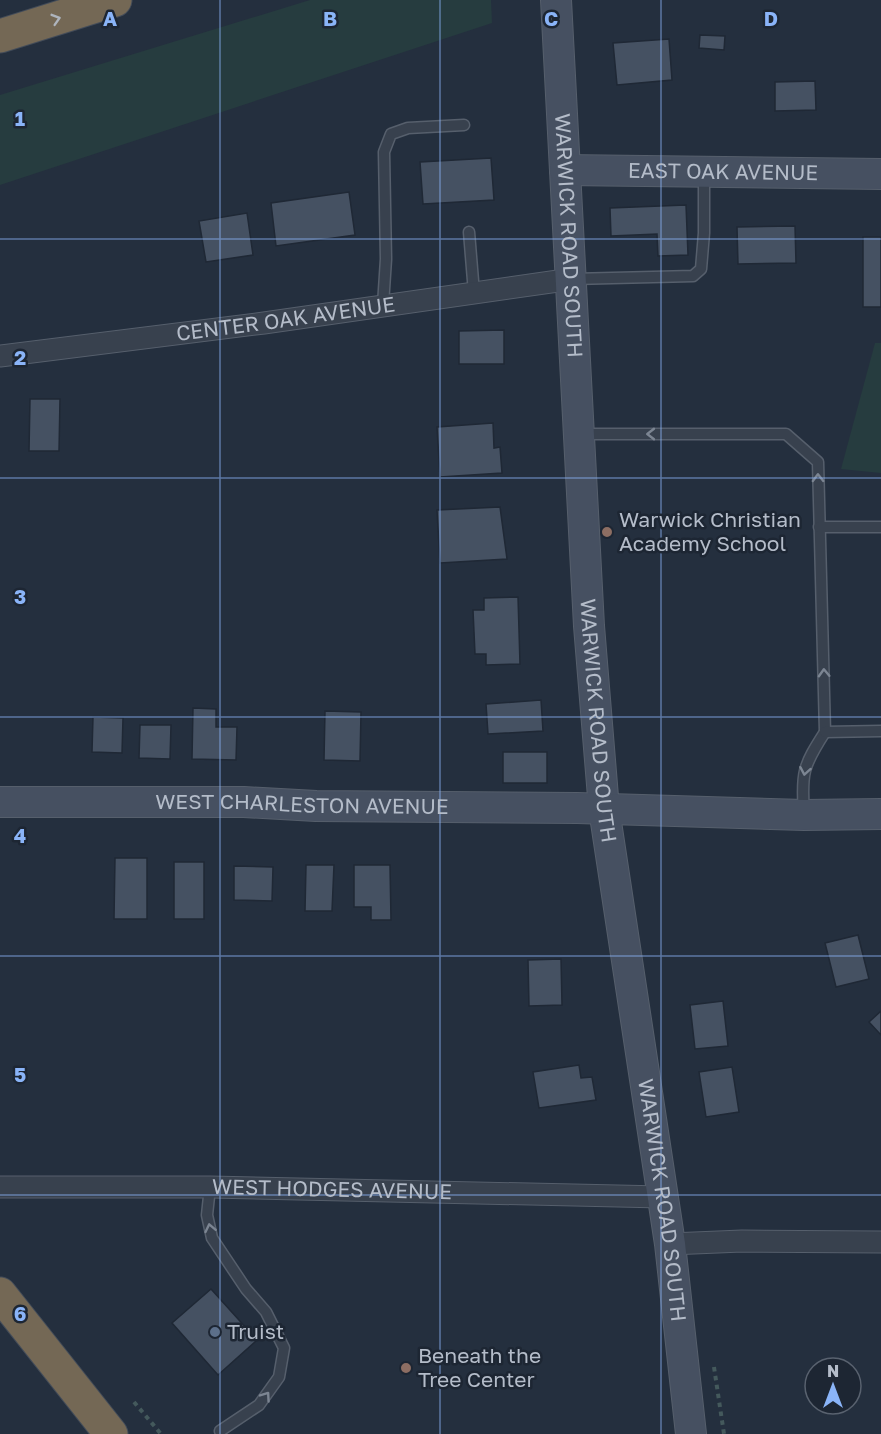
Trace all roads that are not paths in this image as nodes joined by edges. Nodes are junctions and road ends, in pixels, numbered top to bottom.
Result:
1 (115, 0) edge
2 (556, 0) edge
3 (0, 36) edge
4 (464, 125) dead end
5 (565, 170) junction
6 (704, 172) junction
7 (881, 174) edge
8 (469, 232) dead end
9 (572, 279) junction
10 (474, 293) junction
11 (383, 305) junction
12 (0, 356) edge
13 (578, 434) junction
14 (819, 527) junction
15 (881, 527) edge
16 (881, 731) edge
17 (825, 732) junction
18 (0, 802) edge
19 (604, 808) junction
20 (804, 814) junction
21 (881, 814) edge
22 (0, 1187) edge
23 (210, 1187) junction
24 (662, 1197) junction
25 (881, 1242) edge
26 (670, 1244) junction
27 (0, 1294) edge
28 (220, 1431) dead end
29 (111, 1434) edge
30 (691, 1434) edge

3 -> 1 highway
2 - 5 street, WARWICK ROAD SOUTH
4 - 11 lane
5 - 6 street, EAST OAK AVENUE
5 - 9 street, WARWICK ROAD SOUTH
6 - 7 street, EAST OAK AVENUE
6 - 9 lane
8 - 10 lane
9 - 10 street, CENTER OAK AVENUE
9 - 13 street, WARWICK ROAD SOUTH
10 - 11 street, CENTER OAK AVENUE
11 - 12 street, CENTER OAK AVENUE
14 -> 13 lane
13 - 19 street, WARWICK ROAD SOUTH
14 - 15 lane
17 -> 14 lane
16 - 17 lane
17 -> 20 lane
18 - 19 street, WEST CHARLESTON AVENUE
19 - 20 street, WEST CHARLESTON AVENUE
19 - 24 street, WARWICK ROAD SOUTH
20 - 21 street, WEST CHARLESTON AVENUE
22 - 23 street, WEST HODGES AVENUE
23 - 24 street, WEST HODGES AVENUE
28 -> 23 lane
24 - 26 street, WARWICK ROAD SOUTH
25 - 26 street
26 - 30 street, WARWICK ROAD SOUTH
27 - 29 highway

